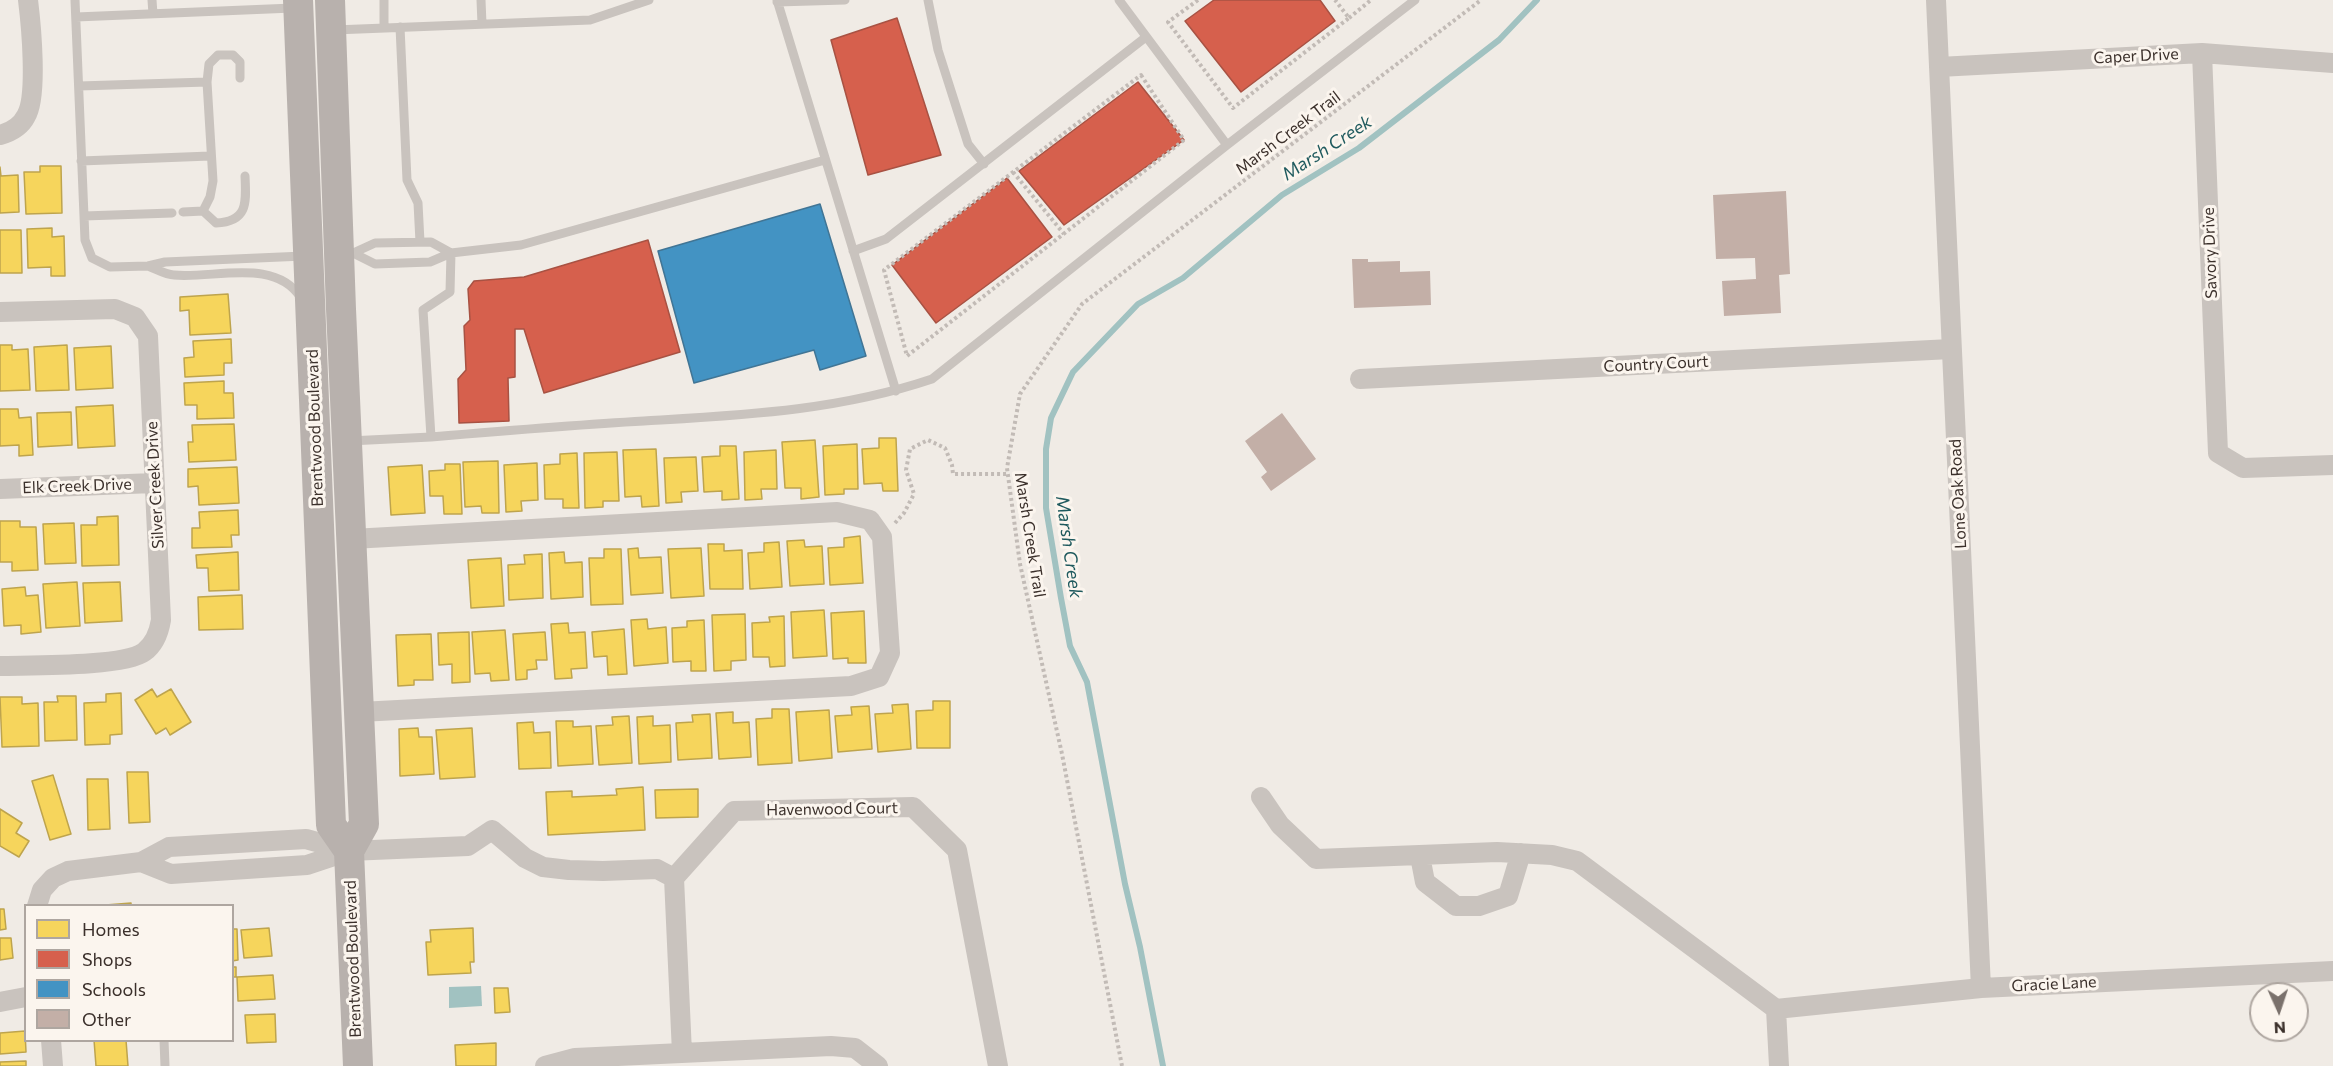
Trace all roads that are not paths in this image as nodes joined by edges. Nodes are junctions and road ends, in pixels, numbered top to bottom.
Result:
1 (28, 0) edge
2 (75, 0) edge
3 (152, 0) edge
4 (330, 0) edge
5 (384, 0) edge
6 (481, 0) edge
7 (649, 0) edge
8 (845, 0) edge
9 (928, 0) edge
10 (1119, 0) edge
11 (1415, 0) edge
12 (1936, 0) edge
13 (777, 1) edge
14 (298, 4) edge
15 (153, 14) junction
16 (76, 17) junction
17 (482, 24) junction
18 (400, 27) junction
19 (384, 28) junction
20 (331, 30) junction
21 (1146, 37) junction
22 (2202, 52) junction
23 (2333, 63) edge
24 (1939, 67) junction
25 (240, 78) dead end
26 (207, 82) junction
27 (79, 86) junction
28 (9, 131) edge
29 (1227, 145) junction
30 (210, 156) junction
31 (825, 160) junction
32 (81, 161) junction
33 (984, 164) junction
34 (245, 176) dead end
35 (306, 199) junction
36 (203, 212) junction
37 (172, 213) dead end
38 (183, 213) dead end
39 (84, 216) junction
40 (420, 242) junction
41 (853, 251) junction
42 (347, 254) junction
43 (452, 254) junction
44 (308, 256) junction
45 (148, 266) junction
46 (341, 309) junction
47 (0, 312) edge
48 (311, 315) junction
49 (1952, 350) junction
50 (1360, 379) dead end
51 (896, 391) junction
52 (431, 437) junction
53 (347, 441) junction
54 (2333, 465) edge
55 (154, 483) junction
56 (0, 489) edge
57 (352, 539) junction
58 (0, 666) edge
59 (360, 712) junction
60 (1262, 797) dead end
61 (349, 851) junction
62 (1521, 853) junction
63 (1420, 856) junction
64 (141, 862) junction
65 (674, 878) junction
66 (38, 904) edge
67 (2333, 971) edge
68 (1981, 988) junction
69 (24, 997) edge
70 (0, 1002) edge
71 (1776, 1009) junction
72 (51, 1042) edge
73 (164, 1042) edge
74 (682, 1053) junction
75 (53, 1066) edge
76 (165, 1066) edge
77 (358, 1066) edge
78 (544, 1066) edge
79 (878, 1066) edge
80 (998, 1066) edge
81 (1779, 1066) edge

1 - 28 street
2 - 16 lane
3 - 15 lane
4 - 20 main road, Brentwood Boulevard
5 - 19 lane
6 - 17 lane
7 - 17 lane
8 - 13 lane
9 - 33 lane
10 - 21 lane
11 - 29 lane
12 - 24 street, Lone Oak Road
13 - 31 lane
14 - 15 lane
14 - 35 main road, Brentwood Boulevard
15 - 16 lane
16 - 27 lane
17 - 18 lane
18 - 19 lane
18 - 40 lane
19 - 20 lane
20 - 42 main road, Brentwood Boulevard
21 - 29 lane
21 - 33 lane
22 - 23 street, Caper Drive
22 - 24 street, Caper Drive
22 - 54 street, Savory Drive
24 - 49 street, Lone Oak Road
25 - 26 lane
26 - 27 lane
26 - 30 lane
27 - 32 lane
29 - 51 lane
30 - 32 lane
30 - 36 lane
31 - 41 lane
31 - 43 lane
32 - 39 lane
33 - 41 lane
34 - 36 lane
35 - 42 main road
35 - 44 main road, Brentwood Boulevard
36 - 38 lane
37 - 39 lane
39 - 45 lane
40 - 42 lane
40 - 43 lane
41 - 51 lane
42 - 43 lane
42 - 46 main road, Brentwood Boulevard
43 - 52 lane
44 - 45 lane
44 - 46 main road
44 - 48 main road, Brentwood Boulevard
45 - 48 lane
46 - 53 main road, Brentwood Boulevard
47 - 55 street, Silver Creek Drive
48 - 61 main road, Brentwood Boulevard
49 - 50 street, Country Court
49 - 68 street, Lone Oak Road
51 - 52 lane
52 - 53 lane
53 - 57 main road, Brentwood Boulevard
55 - 56 street, Elk Creek Drive
55 - 58 street, Silver Creek Drive
57 - 59 main road, Brentwood Boulevard
57 - 59 street
59 - 61 main road, Brentwood Boulevard
60 - 63 street
61 - 64 street
61 - 64 street
61 - 65 street
61 - 77 main road, Brentwood Boulevard
62 - 63 street
62 - 63 street
62 - 71 street
64 - 66 street
65 - 74 street
65 - 80 street, Havenwood Court
67 - 68 street, Gracie Lane
68 - 71 street, Gracie Lane
69 - 70 street
71 - 81 street
72 - 75 street
73 - 76 lane
74 - 78 street
74 - 79 street

